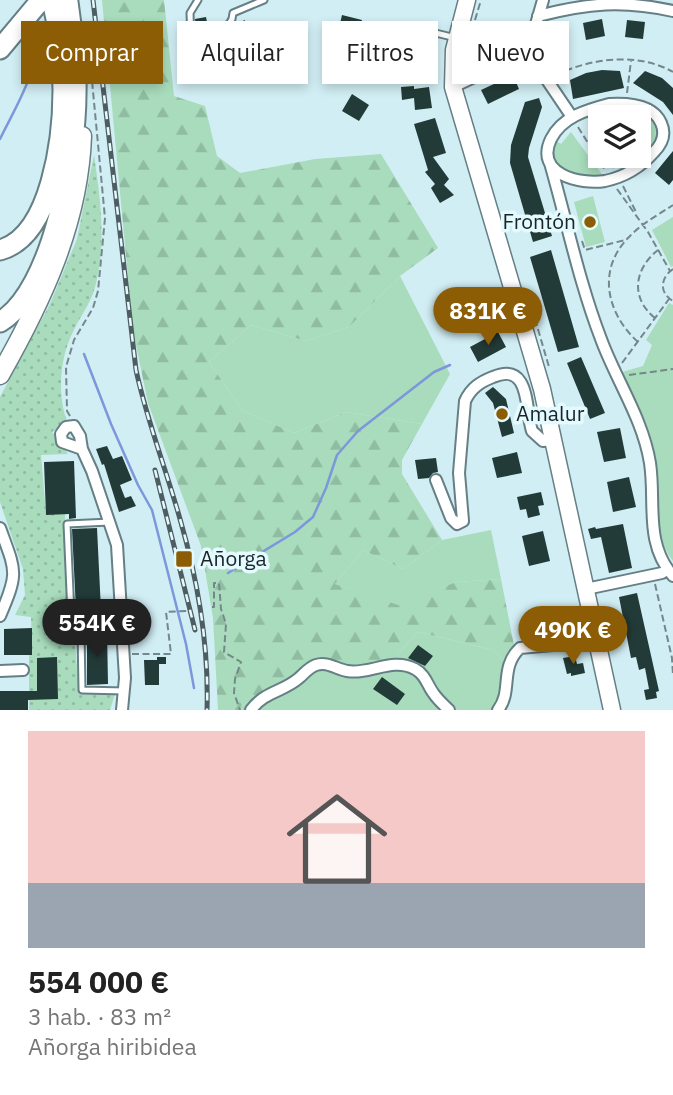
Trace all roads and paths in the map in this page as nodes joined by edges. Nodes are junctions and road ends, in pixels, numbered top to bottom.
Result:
1 (30, 0) edge
2 (41, 0) edge
3 (198, 0) edge
4 (264, 0) edge
5 (467, 0) edge
6 (481, 0) edge
7 (543, 0) edge
8 (62, 1) edge
9 (673, 11) edge
10 (538, 16) junction
11 (190, 21) edge
12 (231, 21) edge
13 (461, 21) edge
14 (475, 21) edge
15 (537, 21) edge
16 (0, 32) edge
17 (0, 49) edge
18 (631, 61) junction
19 (569, 70) edge
20 (673, 72) edge
21 (92, 84) edge
22 (453, 84) edge
23 (459, 84) edge
24 (550, 84) edge
25 (453, 87) junction
26 (626, 104) junction
27 (583, 111) junction
28 (572, 117) junction
29 (588, 120) edge
30 (550, 163) junction
31 (611, 179) junction
32 (626, 191) dead end
33 (673, 207) edge
34 (638, 216) junction
35 (643, 225) junction
36 (626, 240) junction
37 (0, 250) edge
38 (585, 250) dead end
39 (658, 250) junction
40 (671, 270) edge
41 (669, 299) junction
42 (673, 301) edge
43 (656, 319) junction
44 (0, 322) edge
45 (638, 342) junction
46 (618, 368) dead end
47 (673, 369) edge
48 (0, 375) edge
49 (622, 376) dead end
50 (74, 426) junction
51 (553, 440) junction
52 (82, 449) junction
53 (436, 480) dead end
54 (110, 522) junction
55 (0, 528) edge
56 (670, 573) edge
57 (652, 575) junction
58 (586, 589) junction
59 (212, 607) dead end
60 (187, 611) dead end
61 (122, 615) junction
62 (0, 616) edge
63 (99, 631) dead end
64 (597, 641) junction
65 (124, 654) junction
66 (23, 670) dead end
67 (0, 671) edge
68 (673, 675) edge
69 (125, 691) junction
70 (502, 708) edge
71 (122, 710) edge
72 (240, 710) edge
73 (251, 710) edge
74 (449, 710) edge
75 (612, 710) edge

1 - 16 highway
2 - 17 highway
3 - 11 lane
4 - 12 lane
5 - 13 street
6 - 14 path
7 - 10 street
8 - 37 highway
8 - 44 highway
8 - 48 main road
9 - 10 street
10 - 15 street
18 - 19 path
18 - 20 path
18 - 26 path
21 - 50 path
22 - 25 street
23 - 25 street
24 - 28 street
25 - 51 street
26 - 27 street
26 - 31 street
27 - 28 street
27 - 29 path
28 - 30 street
28 - 31 path
30 - 31 street
30 - 56 street
31 - 34 path
32 - 34 path
33 - 35 path
34 - 35 path
35 - 36 path
35 - 39 path
36 - 38 path
36 - 45 path
39 - 40 path
39 - 43 path
40 - 41 path
41 - 42 path
41 - 43 path
43 - 45 path
45 - 46 path
47 - 49 path
50 - 52 street
50 - 52 street
51 - 53 street
51 - 58 street
52 - 54 street
54 - 61 street
54 - 61 lane
55 - 62 street
56 - 57 street
57 - 58 street
57 - 68 path
58 - 64 street
59 - 72 path
60 - 65 path
61 - 65 street
63 - 69 lane
64 - 70 street
64 - 75 street
65 - 69 street
66 - 67 street
69 - 71 street
73 - 74 street

